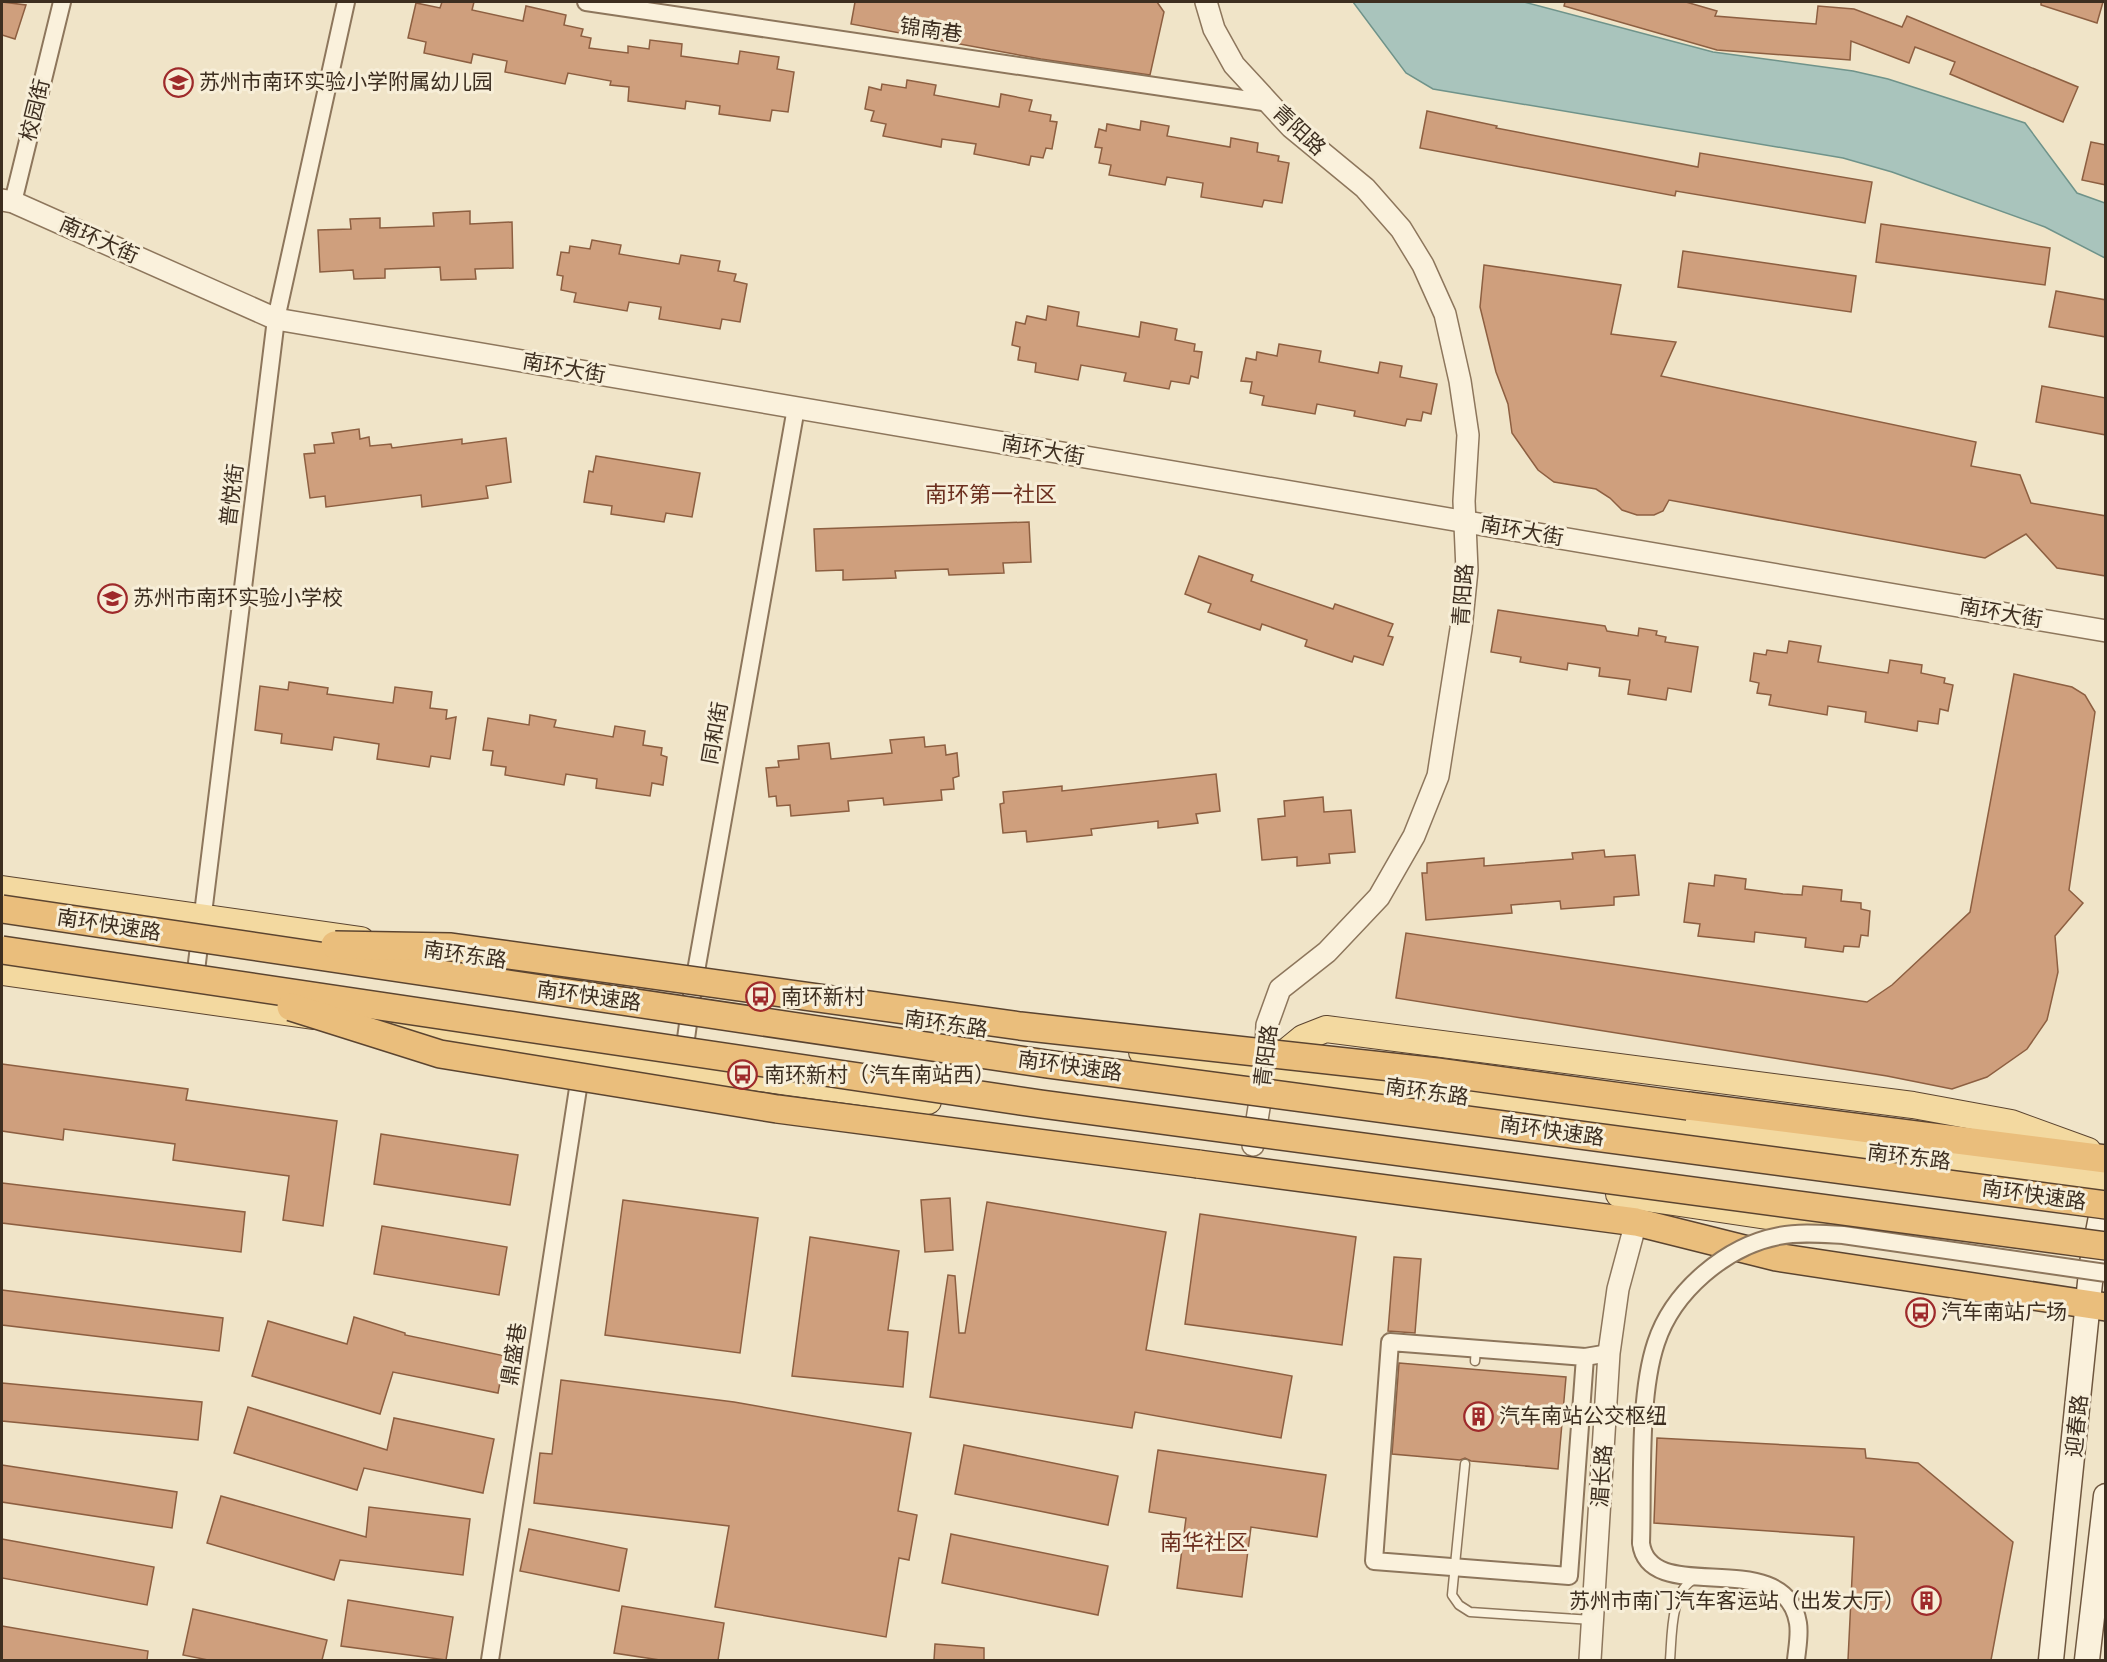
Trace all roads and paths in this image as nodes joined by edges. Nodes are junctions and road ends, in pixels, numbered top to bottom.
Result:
1 (62, 2) edge
2 (346, 2) edge
3 (586, 2) edge
4 (1206, 2) edge
5 (1270, 103) junction
6 (5, 205) edge
7 (276, 319) junction
8 (796, 408) junction
9 (1464, 521) junction
10 (2106, 631) edge
11 (2, 889) edge
12 (2, 909) edge
13 (204, 918) junction
14 (223, 943) junction
15 (2, 950) edge
16 (2, 972) edge
17 (216, 983) junction
18 (693, 988) junction
19 (193, 999) junction
20 (584, 1053) junction
21 (682, 1067) junction
22 (1265, 1070) junction
23 (860, 1091) junction
24 (1253, 1144) junction
25 (2106, 1158) edge
26 (2106, 1181) edge
27 (2106, 1191) edge
28 (2106, 1205) edge
29 (1636, 1222) junction
30 (2102, 1254) edge
31 (2097, 1306) edge
32 (1609, 1353) junction
33 (1585, 1357) junction
34 (1465, 1464) dead end
35 (2106, 1496) edge
36 (1455, 1567) junction
37 (1707, 1577) junction
38 (1593, 1620) junction
39 (490, 1660) edge
40 (1590, 1660) edge
41 (1670, 1660) edge
42 (1796, 1660) edge
43 (2051, 1660) edge
44 (2087, 1660) edge

1 - 6 street, 校园街
2 - 7 street, 普悦街
3 - 5 street, 锦南巷
4 - 5 street, 青阳路
5 - 9 street, 青阳路
6 - 7 street, 南环大街
7 - 8 street, 南环大街
7 - 13 street, 普悦街
8 - 9 street, 南环大街
8 - 18 street, 同和街
9 - 10 street, 南环大街
9 - 22 street, 青阳路
11 - 13 main road, 南环东路
12 - 14 highway, 南环快速路, bridge
13 - 18 main road, 南环东路
13 - 19 street, 普悦街
14 - 25 highway, bridge
14 - 28 highway, 南环快速路, bridge
15 - 17 highway, 南环快速路, bridge
16 - 19 main road
17 - 29 highway, bridge
17 - 30 highway, 南环快速路, bridge
18 - 21 street, 同和街
18 - 22 main road, 南环东路
19 - 20 main road
20 - 21 main road
20 - 39 street, 鼎盛巷
21 - 23 main road
22 - 24 street, 青阳路
22 - 25 main road
22 - 26 main road, 南环东路
23 - 24 main road
23 - 29 main road
24 - 30 main road
27 - 30 main road, 迎春路
29 - 31 highway
29 - 32 street, 湄长路
30 - 31 main road, 迎春路
30 - 37 street, bridge
31 - 43 main road, 迎春路
32 - 33 street
32 - 38 street, 湄长路
33 - 36 street
33 - 36 street
34 - 36 lane
35 - 44 main road
36 - 38 lane
37 - 41 lane
37 - 42 street
38 - 40 street, 湄长路

